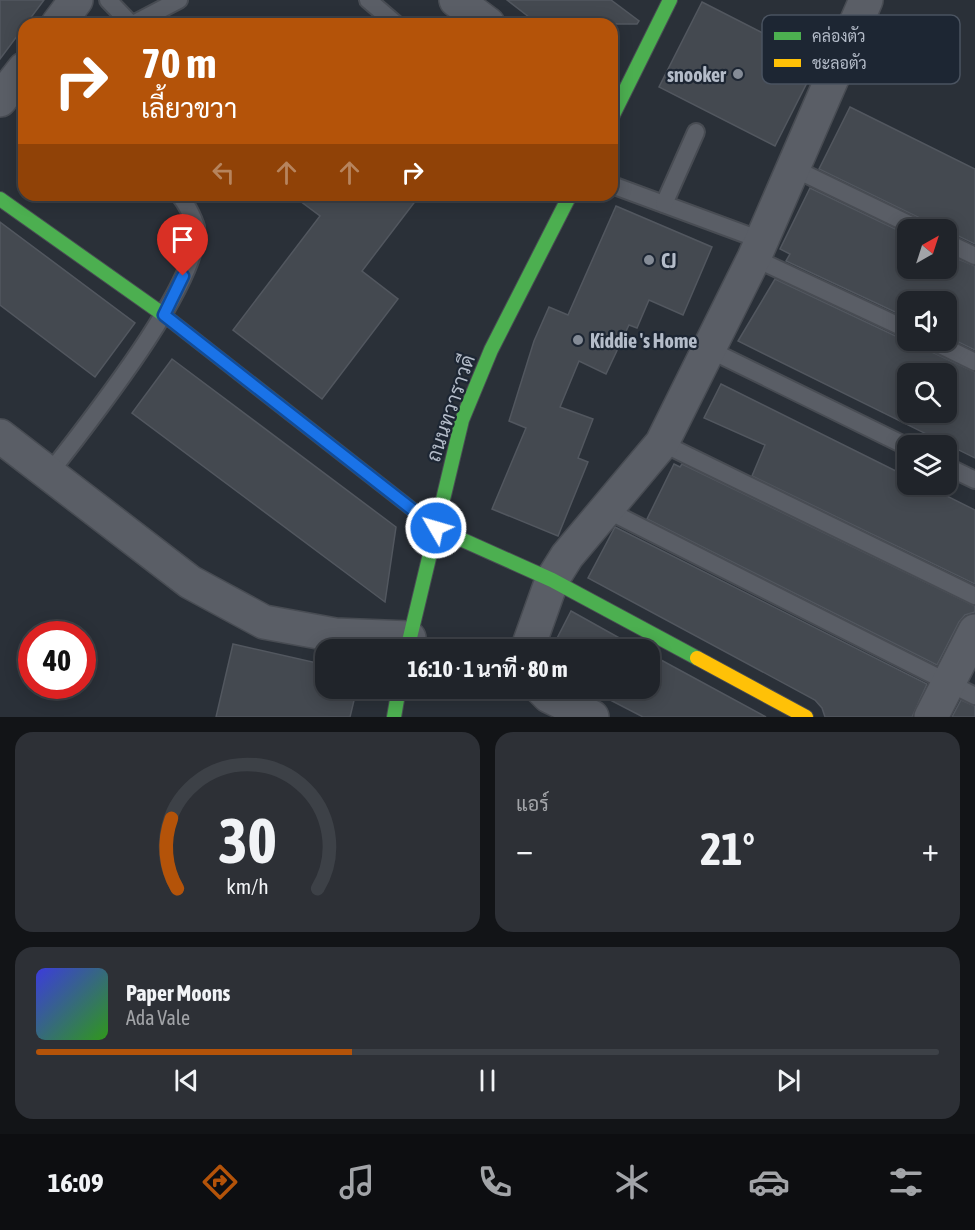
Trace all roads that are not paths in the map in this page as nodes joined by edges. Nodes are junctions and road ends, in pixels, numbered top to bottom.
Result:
1 (76, 0) edge
2 (108, 0) edge
3 (179, 0) edge
4 (368, 0) edge
5 (456, 0) edge
6 (670, 0) edge
7 (866, 0) edge
8 (859, 15) edge
9 (62, 18) edge
10 (126, 18) edge
11 (144, 18) edge
12 (390, 18) edge
13 (480, 18) edge
14 (18, 77) edge
15 (830, 84) edge
16 (0, 100) edge
17 (618, 105) edge
18 (696, 132) dead end
19 (793, 168) junction
20 (618, 187) edge
21 (0, 199) edge
22 (182, 201) edge
23 (567, 201) edge
24 (664, 204) junction
25 (898, 219) edge
26 (957, 247) edge
27 (757, 249) junction
28 (975, 256) edge
29 (164, 315) junction
30 (897, 324) edge
31 (710, 350) junction
32 (952, 351) edge
33 (975, 362) edge
34 (0, 436) edge
35 (897, 442) edge
36 (662, 443) junction
37 (957, 471) edge
38 (49, 474) junction
39 (975, 480) edge
40 (605, 509) junction
41 (436, 528) junction
42 (552, 580) junction
43 (975, 596) edge
44 (975, 631) edge
45 (367, 639) edge
46 (409, 639) edge
47 (531, 639) edge
48 (962, 689) edge
49 (397, 699) edge
50 (555, 699) edge
51 (394, 717) edge
52 (591, 717) edge
53 (806, 717) edge
54 (931, 717) edge

1 - 9 street
2 - 10 lane
3 - 11 lane
4 - 12 lane
5 - 13 street
6 - 17 street
7 - 8 street
14 - 16 street
15 - 19 street
18 - 24 lane
19 - 25 lane
19 - 27 street
20 - 24 lane
21 - 29 street
22 - 29 lane
23 - 41 street, ถนนทวาราวดี
24 - 27 lane
26 - 28 lane
27 - 30 lane
27 - 31 street
29 - 38 lane
29 - 41 street
31 - 35 lane
31 - 36 street
32 - 33 lane
34 - 38 street
36 - 40 street
36 - 43 lane
37 - 39 lane
38 - 45 street
40 - 42 street
40 - 48 lane
41 - 42 street
41 - 46 street, ถนนทวาราวดี
42 - 47 street
42 - 53 street
44 - 48 street
48 - 54 street
49 - 51 street
50 - 52 street

